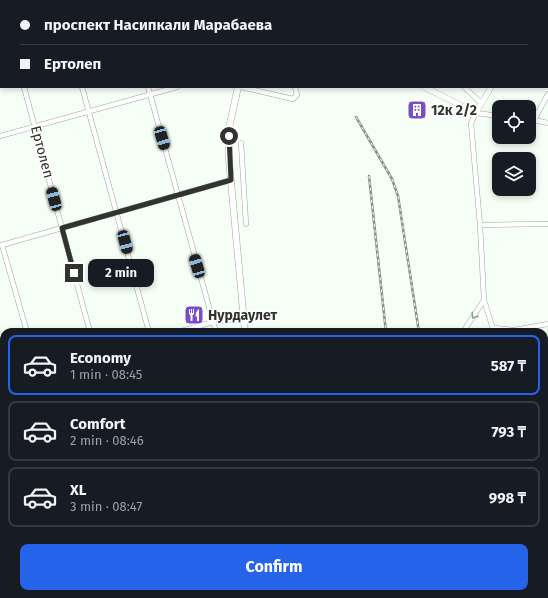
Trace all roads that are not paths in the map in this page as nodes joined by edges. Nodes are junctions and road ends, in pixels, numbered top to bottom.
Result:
1 (24, 88) edge
2 (82, 88) edge
3 (148, 88) edge
4 (174, 88) edge
5 (240, 88) edge
6 (244, 88) edge
7 (295, 88) edge
8 (426, 88) edge
9 (465, 88) edge
10 (490, 88) edge
11 (548, 94) edge
12 (150, 95) junction
13 (481, 103) junction
14 (89, 111) junction
15 (476, 113) junction
16 (536, 114) edge
17 (492, 115) edge
18 (536, 120) edge
19 (548, 122) edge
20 (35, 126) junction
21 (0, 136) edge
22 (240, 143) dead end
23 (231, 180) junction
24 (178, 195) junction
25 (117, 213) junction
26 (246, 224) dead end
27 (548, 224) edge
28 (480, 225) junction
29 (62, 228) junction
30 (484, 300) junction
31 (244, 318) junction
32 (213, 322) junction
33 (548, 324) edge
34 (26, 328) edge
35 (89, 328) edge
36 (148, 328) edge
37 (192, 328) edge
38 (215, 328) edge
39 (245, 328) edge
40 (466, 328) edge
41 (493, 328) edge
42 (525, 328) edge

1 - 20 street, Ертолеп
2 - 14 street
3 - 12 street
4 - 12 street
5 - 23 main road
6 - 7 street
8 - 15 street
9 - 13 street
10 - 13 street
11 - 16 street
12 - 14 street
12 - 24 street
13 - 15 street
14 - 20 street
14 - 25 street
15 - 17 street
15 - 28 street
18 - 19 street
20 - 21 street
20 - 29 street, Ертолеп
22 - 26 street
23 - 24 street
23 - 31 main road
24 - 25 street
24 - 32 street
25 - 29 street
25 - 36 street
27 - 28 street
28 - 30 street
29 - 34 street
29 - 35 street, Ертолеп
30 -> 40 street
30 - 41 street
31 - 32 street
31 - 39 main road
32 - 37 street
32 - 38 street
33 - 42 street

